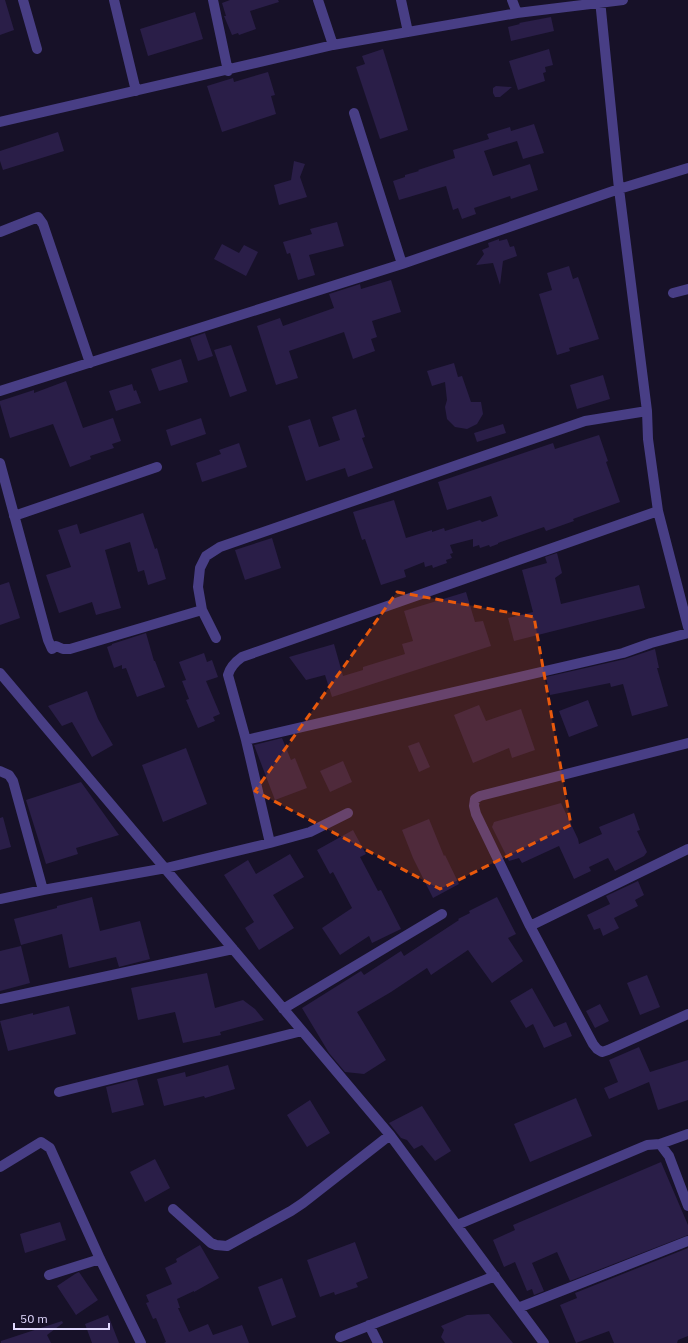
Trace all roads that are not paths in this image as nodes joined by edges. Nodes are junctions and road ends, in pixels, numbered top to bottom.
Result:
1 (23, 0) edge
2 (114, 0) edge
3 (212, 0) edge
4 (318, 0) edge
5 (401, 0) edge
6 (512, 0) edge
7 (623, 0) edge
8 (600, 1) edge
9 (517, 13) junction
10 (408, 32) junction
11 (334, 46) junction
12 (37, 49) dead end
13 (228, 71) junction
14 (136, 91) junction
15 (354, 113) dead end
16 (0, 122) edge
17 (688, 168) edge
18 (619, 190) junction
19 (0, 232) edge
20 (402, 264) junction
21 (688, 288) edge
22 (673, 293) dead end
23 (90, 363) junction
24 (0, 391) edge
25 (647, 411) junction
26 (0, 462) edge
27 (157, 467) dead end
28 (658, 511) junction
29 (14, 516) junction
30 (202, 610) junction
31 (688, 627) edge
32 (688, 633) edge
33 (216, 638) dead end
34 (0, 673) edge
35 (246, 740) junction
36 (688, 743) edge
37 (0, 771) edge
38 (348, 813) dead end
39 (270, 843) junction
40 (688, 849) edge
41 (166, 868) junction
42 (43, 890) junction
43 (0, 899) edge
44 (442, 914) dead end
45 (530, 926) junction
46 (233, 949) junction
47 (0, 999) edge
48 (283, 1009) junction
49 (688, 1014) edge
50 (302, 1031) junction
51 (58, 1092) dead end
52 (688, 1134) edge
53 (390, 1135) junction
54 (660, 1144) junction
55 (0, 1166) edge
56 (688, 1206) edge
57 (173, 1209) dead end
58 (457, 1225) junction
59 (688, 1241) edge
60 (100, 1259) junction
61 (50, 1275) dead end
62 (495, 1276) junction
63 (518, 1308) junction
64 (369, 1325) junction
65 (340, 1336) dead end
66 (141, 1343) edge
67 (378, 1343) edge
68 (544, 1343) edge

1 - 12 street
2 - 14 street
3 - 13 street
4 - 11 street
5 - 10 street
6 - 9 street
7 - 8 street
8 - 9 street
8 - 18 street
9 - 10 street
10 - 11 street
11 - 13 street
13 - 14 street
14 - 16 street
15 - 20 street
17 - 18 street
18 - 20 street
18 - 25 street
19 - 23 street
20 - 23 street
21 - 22 street
23 - 24 street
25 - 28 street
25 - 30 street
26 - 29 street
27 - 29 street
28 - 31 street
28 - 35 street
29 - 30 street
30 - 33 street
32 - 35 street
34 - 41 street
35 - 39 street
36 - 45 street
37 - 42 street
38 - 39 street
39 - 41 street
40 - 45 street
41 - 42 street
41 - 46 street
42 - 43 street
44 - 48 street
45 - 49 street
46 - 47 street
46 - 48 street
48 - 50 street
50 - 51 street
50 - 53 street
52 - 54 street
53 - 57 street
53 - 58 street
54 - 56 street
54 - 58 street
55 - 60 street
58 - 62 street
59 - 63 street
60 - 61 street
60 - 66 street
62 - 63 street
62 - 64 street
63 - 68 street
64 - 65 street
64 - 67 street

